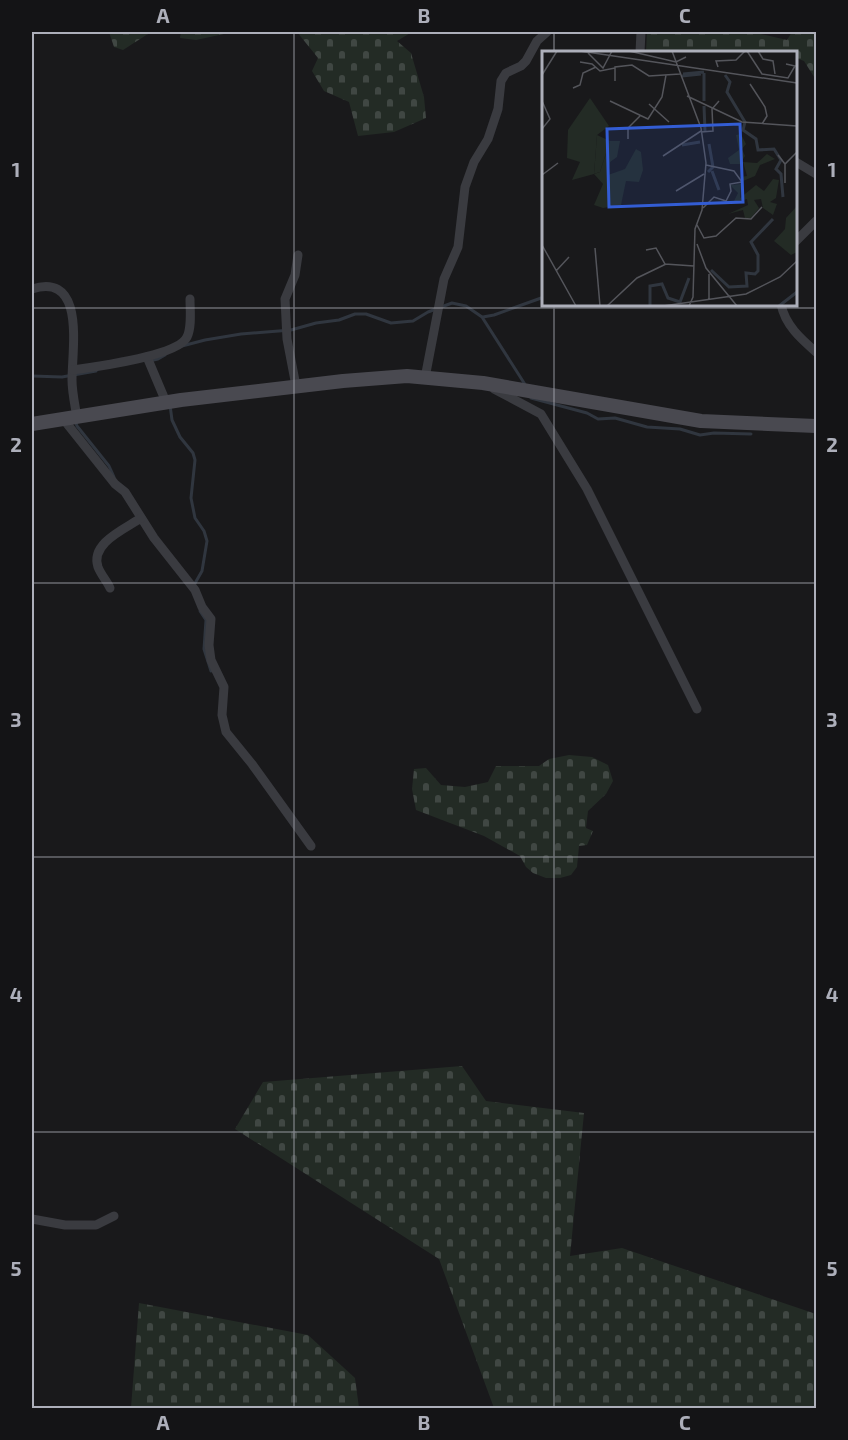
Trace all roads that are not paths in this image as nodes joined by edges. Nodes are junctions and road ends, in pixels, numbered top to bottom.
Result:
1 (547, 32) edge
2 (641, 32) edge
3 (640, 51) edge
4 (797, 163) edge
5 (816, 174) edge
6 (816, 221) edge
7 (797, 239) edge
8 (298, 255) dead end
9 (32, 288) edge
10 (190, 300) dead end
11 (782, 306) edge
12 (816, 351) edge
13 (147, 357) junction
14 (72, 370) junction
15 (425, 378) junction
16 (483, 383) junction
17 (296, 386) junction
18 (168, 401) junction
19 (72, 418) junction
20 (32, 424) edge
21 (816, 426) edge
22 (141, 518) junction
23 (110, 588) dead end
24 (697, 710) dead end
25 (311, 846) dead end
26 (114, 1216) dead end
27 (32, 1219) edge

1 - 15 street
2 - 3 street
4 - 5 street
6 - 7 street
8 - 17 street
9 - 14 street
10 - 13 street
11 - 12 street
13 - 14 street
13 - 18 street
14 - 19 street
15 - 16 main road
15 - 17 main road
16 - 21 main road
16 - 24 street
17 - 18 main road
18 - 19 main road
19 - 20 main road
19 - 22 street
22 - 23 street
22 - 25 street
26 - 27 street

